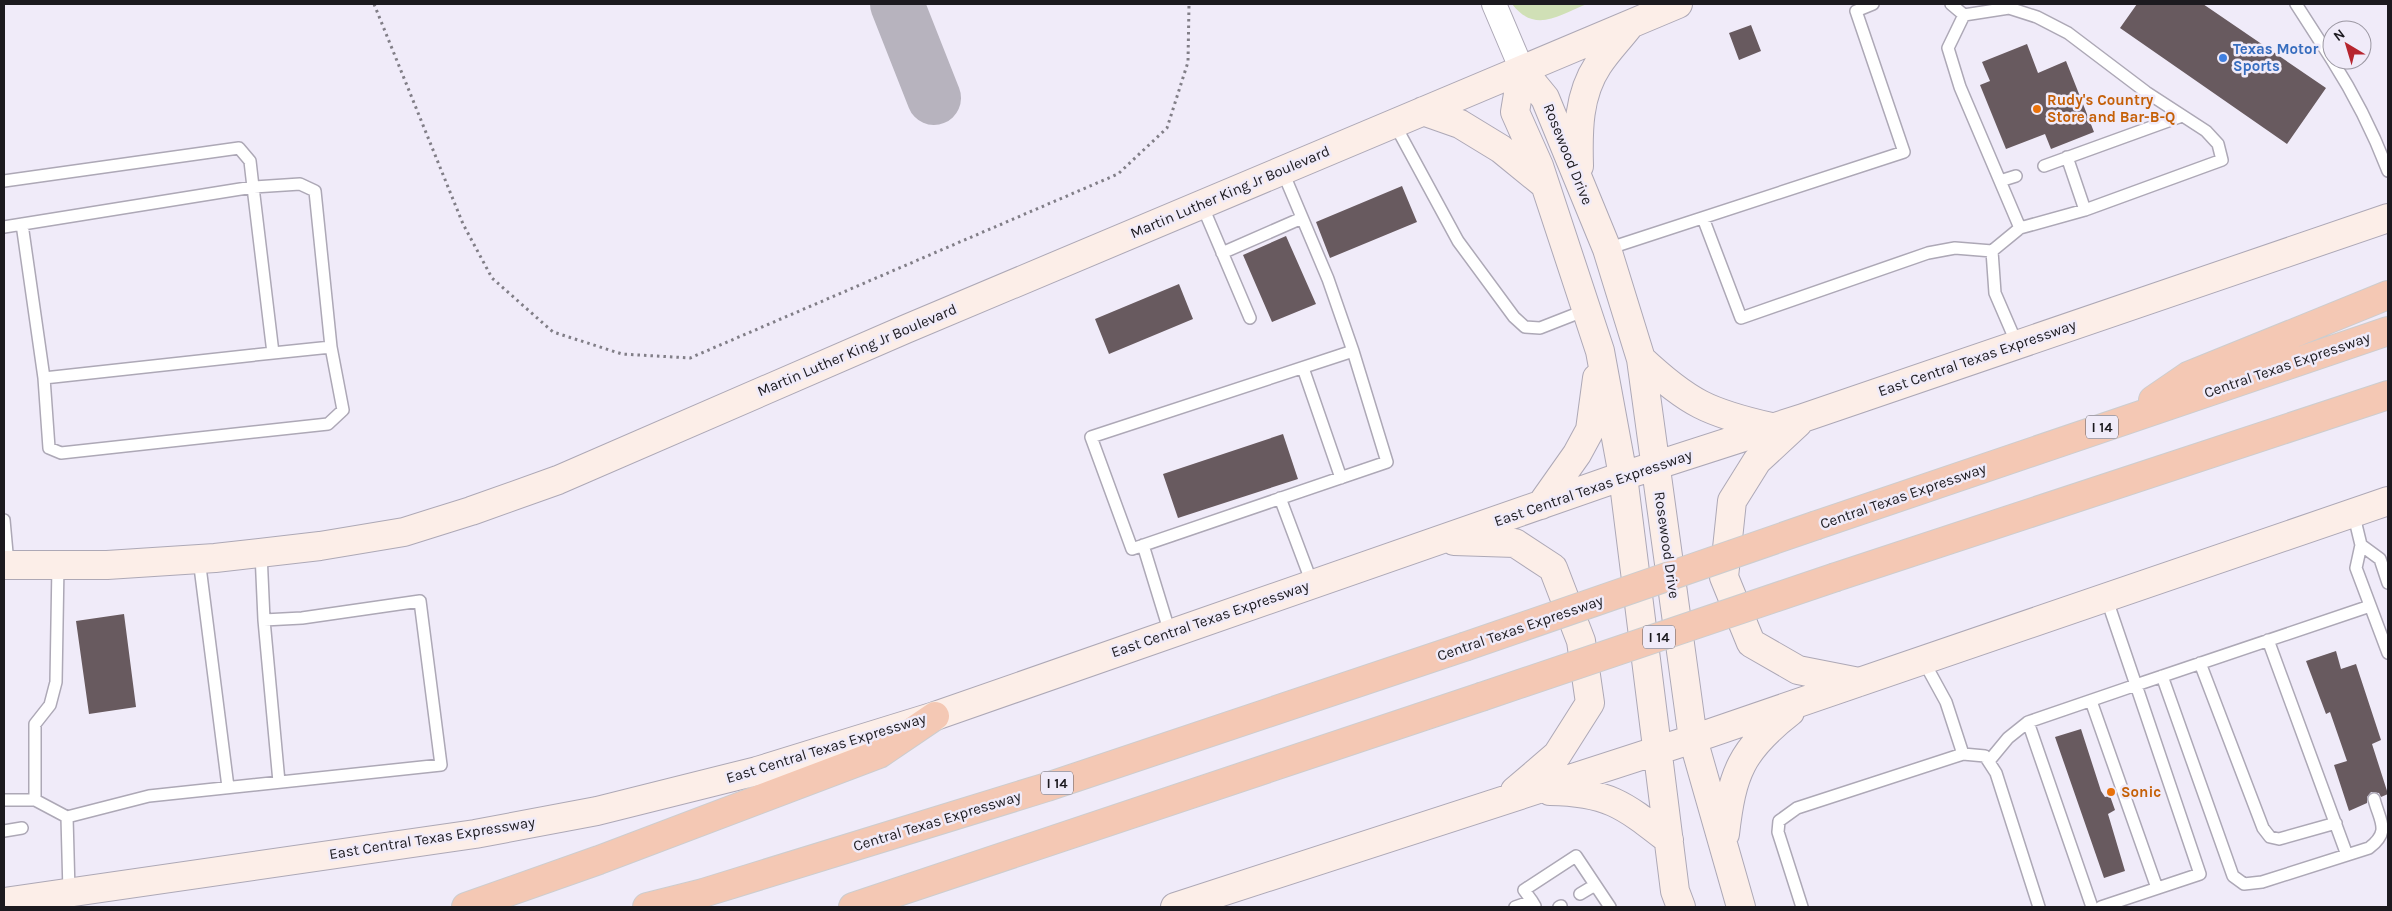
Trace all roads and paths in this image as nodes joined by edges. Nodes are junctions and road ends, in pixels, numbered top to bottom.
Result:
1 (374, 4) edge
2 (1189, 4) edge
3 (1494, 4) edge
4 (1678, 4) edge
5 (1873, 4) edge
6 (1951, 4) edge
7 (2296, 4) edge
8 (1964, 14) junction
9 (1632, 23) junction
10 (2322, 44) edge
11 (1522, 70) junction
12 (2338, 70) edge
13 (1423, 111) junction
14 (2182, 116) junction
15 (1394, 123) junction
16 (2067, 157) junction
17 (2044, 166) dead end
18 (1282, 170) junction
19 (2388, 172) edge
20 (2016, 176) dead end
21 (4, 181) edge
22 (2000, 181) junction
23 (1580, 182) junction
24 (1544, 184) junction
25 (253, 187) junction
26 (1202, 204) junction
27 (2085, 210) junction
28 (1302, 218) junction
29 (1703, 218) junction
30 (2387, 218) edge
31 (22, 224) junction
32 (4, 227) edge
33 (2020, 228) junction
34 (1607, 249) junction
35 (1992, 250) junction
36 (1222, 253) junction
37 (2388, 295) edge
38 (1588, 309) junction
39 (1250, 318) dead end
40 (2388, 331) edge
41 (2017, 344) junction
42 (331, 347) junction
43 (1600, 351) junction
44 (1353, 352) junction
45 (273, 353) junction
46 (1642, 359) junction
47 (1302, 368) junction
48 (44, 378) junction
49 (2383, 398) edge
50 (1802, 418) junction
51 (2124, 420) junction
52 (1771, 427) junction
53 (1657, 466) junction
54 (1623, 476) junction
55 (1341, 478) junction
56 (1280, 498) junction
57 (2388, 501) edge
58 (1541, 505) junction
59 (2352, 512) junction
60 (4, 520) edge
61 (1436, 541) junction
62 (1143, 545) junction
63 (2361, 545) junction
64 (261, 553) junction
65 (199, 559) junction
66 (6, 564) edge
67 (58, 564) junction
68 (1312, 583) junction
69 (2388, 583) edge
70 (2106, 597) junction
71 (2370, 606) junction
72 (264, 620) junction
73 (1170, 633) junction
74 (2268, 640) junction
75 (2388, 653) edge
76 (1922, 660) junction
77 (2200, 663) junction
78 (2162, 676) junction
79 (1859, 682) junction
80 (2136, 685) junction
81 (2091, 700) junction
82 (1805, 701) junction
83 (935, 716) junction
84 (2028, 722) junction
85 (1693, 739) junction
86 (1657, 751) junction
87 (1964, 754) junction
88 (1989, 761) junction
89 (279, 782) junction
90 (228, 787) junction
91 (1531, 791) junction
92 (2374, 799) dead end
93 (4, 800) edge
94 (35, 800) junction
95 (1504, 800) junction
96 (67, 817) junction
97 (2336, 824) junction
98 (22, 828) dead end
99 (4, 831) edge
100 (1669, 840) junction
101 (1724, 848) junction
102 (2347, 855) junction
103 (1595, 885) junction
104 (2157, 888) junction
105 (69, 892) junction
106 (1580, 894) dead end
107 (4, 902) edge
108 (1534, 904) edge
109 (1181, 906) edge
110 (466, 907) edge
111 (647, 907) edge
112 (853, 907) edge
113 (1515, 907) edge
114 (1610, 907) edge
115 (1681, 907) edge
116 (1741, 907) edge
117 (1802, 907) edge
118 (2039, 907) edge
119 (2092, 907) edge
120 (2101, 907) edge

1 - 2 path
3 - 11 street
4 - 9 main road, Martin Luther King Jr Boulevard
5 - 29 lane
6 - 8 lane
7 - 10 lane
8 - 14 lane
8 - 22 lane
9 - 11 main road, Martin Luther King Jr Boulevard
9 - 23 main road
11 - 13 main road, Martin Luther King Jr Boulevard
11 - 23 main road, Rosewood Drive
11 - 24 main road, Rosewood Drive
12 - 19 lane
13 - 15 main road, Martin Luther King Jr Boulevard
13 - 24 main road
14 - 16 lane
14 - 27 lane
15 - 18 main road, Martin Luther King Jr Boulevard
15 - 38 lane
16 - 17 lane
16 - 27 lane
18 - 26 main road, Martin Luther King Jr Boulevard
18 - 28 lane
20 - 22 lane
21 - 25 lane
22 - 33 lane
23 - 34 main road, Rosewood Drive
24 - 38 main road, Rosewood Drive
25 - 31 lane
25 - 42 lane
25 - 45 lane
26 - 36 lane
26 - 64 main road, Martin Luther King Jr Boulevard
27 - 33 lane
28 - 36 lane
28 - 44 lane
29 - 34 lane
29 - 35 lane
30 - 41 main road, East Central Texas Expressway
31 - 32 lane
31 - 48 lane
33 - 35 lane
34 - 46 main road, Rosewood Drive
35 - 41 lane
36 - 39 lane
37 - 51 highway
38 - 43 main road, Rosewood Drive
40 - 51 highway, Central Texas Expressway / I 14
41 - 50 main road, East Central Texas Expressway
42 - 45 lane
42 - 48 lane
43 - 54 main road, Rosewood Drive
43 - 58 main road
44 - 47 lane
44 - 55 lane
45 - 48 lane
46 - 52 main road
46 - 53 main road, Rosewood Drive
47 - 55 lane
47 - 62 lane
49 - 112 highway, I 14, bridge
50 - 52 main road, East Central Texas Expressway
50 - 79 main road
51 - 111 highway, Central Texas Expressway / I 14, bridge
52 - 53 main road, East Central Texas Expressway
53 - 54 main road, East Central Texas Expressway
53 - 85 main road, Rosewood Drive
54 - 58 main road, East Central Texas Expressway
54 - 86 main road, Rosewood Drive
55 - 56 lane
56 - 62 lane
56 - 68 lane
57 - 59 main road
58 - 61 main road, East Central Texas Expressway
59 - 63 lane
59 - 70 main road
60 - 66 lane
61 - 68 main road, East Central Texas Expressway
61 - 95 main road
62 - 73 lane
63 - 69 lane
63 - 71 lane
64 - 65 main road, Martin Luther King Jr Boulevard
64 - 72 lane
65 - 67 main road, Martin Luther King Jr Boulevard
65 - 90 lane
66 - 67 main road, Martin Luther King Jr Boulevard
67 - 94 lane
68 - 73 main road, East Central Texas Expressway
70 - 76 main road
70 - 80 lane
71 - 74 lane
71 - 75 lane
72 - 89 lane
72 - 89 lane
73 - 83 main road, East Central Texas Expressway
74 - 77 lane
74 - 97 lane
76 - 79 main road
76 - 87 lane
77 - 78 lane
77 - 97 lane
78 - 80 lane
78 - 102 lane
79 - 82 main road
80 - 81 lane
80 - 104 lane
81 - 84 lane
81 - 104 lane
82 - 85 main road
82 - 101 main road
83 - 105 main road, East Central Texas Expressway
83 - 110 highway
84 - 88 lane
84 - 119 lane
85 - 86 main road
85 - 101 main road, Rosewood Drive
86 - 91 main road
86 - 100 main road, Rosewood Drive
87 - 88 lane
87 - 117 lane
88 - 118 lane
89 - 90 lane
90 - 96 lane
91 - 95 main road
91 - 100 main road
92 - 102 lane
93 - 94 lane
94 - 96 lane
95 - 109 main road
96 - 105 lane
97 - 102 lane
98 - 99 lane
100 - 115 main road, Rosewood Drive
101 - 116 main road, Rosewood Drive
103 - 106 lane
103 - 108 lane
103 - 114 lane
104 - 120 lane
105 - 107 main road, East Central Texas Expressway
108 - 113 lane

